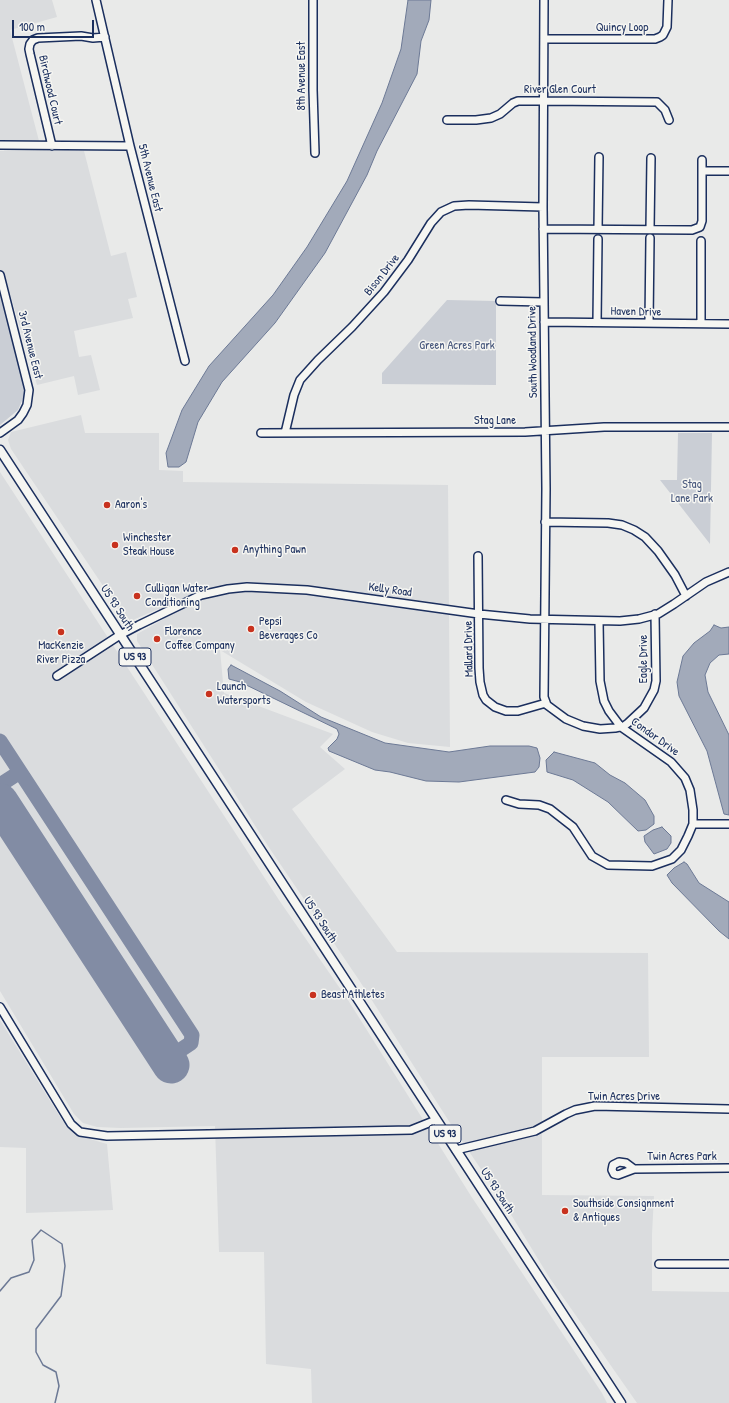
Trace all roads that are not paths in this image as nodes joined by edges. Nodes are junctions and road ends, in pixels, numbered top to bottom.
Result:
1 (96, 0) edge
2 (313, 0) edge
3 (544, 0) edge
4 (668, 0) edge
5 (105, 37) junction
6 (544, 39) junction
7 (544, 101) junction
8 (447, 120) dead end
9 (669, 120) dead end
10 (0, 145) edge
11 (52, 146) junction
12 (130, 146) junction
13 (315, 153) dead end
14 (599, 157) dead end
15 (651, 158) dead end
16 (702, 160) dead end
17 (702, 171) junction
18 (729, 171) edge
19 (543, 207) junction
20 (543, 229) junction
21 (598, 229) junction
22 (650, 229) junction
23 (650, 238) dead end
24 (598, 239) dead end
25 (701, 241) dead end
26 (1, 278) edge
27 (500, 301) dead end
28 (543, 302) junction
29 (544, 322) junction
30 (597, 322) junction
31 (649, 323) junction
32 (702, 323) junction
33 (729, 324) edge
34 (185, 361) dead end
35 (729, 427) edge
36 (545, 430) junction
37 (0, 433) edge
38 (260, 433) dead end
39 (284, 433) junction
40 (0, 450) edge
41 (545, 522) junction
42 (478, 556) dead end
43 (729, 572) edge
44 (686, 596) junction
45 (479, 614) junction
46 (655, 614) junction
47 (545, 620) junction
48 (600, 622) junction
49 (120, 635) junction
50 (58, 676) dead end
51 (546, 703) junction
52 (621, 727) junction
53 (506, 800) dead end
54 (693, 824) junction
55 (729, 824) edge
56 (0, 1007) edge
57 (729, 1109) edge
58 (436, 1120) junction
59 (456, 1150) junction
60 (729, 1168) edge
61 (634, 1169) dead end
62 (659, 1264) dead end
63 (729, 1264) edge
64 (621, 1403) edge

1 - 5 street, 5th Avenue East
2 - 13 street, 8th Avenue East
3 - 6 street, South Woodland Drive
4 - 6 street, Quincy Loop
5 - 11 street, Birchwood Court
5 - 12 street, 5th Avenue East
6 - 7 street, South Woodland Drive
7 - 8 street, River Glen Court
7 - 9 street, River Glen Court
7 - 19 street, South Woodland Drive
10 - 11 street
11 - 12 street
12 - 34 street, 5th Avenue East
14 - 21 street
15 - 22 street
16 - 17 street
17 - 18 street
17 - 22 street
19 - 20 street, South Woodland Drive
19 - 39 street, Bison Drive
20 - 21 street
20 - 28 street, South Woodland Drive
21 - 22 street
23 - 31 street
24 - 30 street
25 - 32 street
26 - 37 street, 3rd Avenue East
27 - 28 street
28 - 29 street, South Woodland Drive
29 - 30 street, Haven Drive
29 - 36 street, South Woodland Drive
30 - 31 street, Haven Drive
31 - 32 street, Haven Drive
32 - 33 street, Haven Drive
35 - 36 street, Stag Lane
36 - 39 street, Stag Lane
36 - 41 street, South Woodland Drive
38 - 39 street, Stag Lane
40 - 49 main road, US 93 South / US 93
41 - 44 street
41 - 47 street, South Woodland Drive
42 - 45 street, Mallard Drive
43 - 44 street, Kelly Road
44 - 46 street, Kelly Road
45 - 47 street, Kelly Road
45 - 49 street, Kelly Road
45 - 51 street, Mallard Drive
46 - 48 street, Kelly Road
46 - 52 street, Eagle Drive
47 - 48 street, Kelly Road
47 - 51 street, South Woodland Drive
48 - 52 street, Condor Drive
49 - 50 street, Kelly Road
49 - 58 main road, US 93 South / US 93
51 - 52 street
52 - 54 street, Condor Drive
53 - 54 street
54 - 55 street
56 - 58 street
57 - 59 street, Twin Acres Drive
58 - 59 main road, US 93 South / US 93
59 - 64 main road, US 93 South / US 93
60 - 61 street, Twin Acres Park
62 - 63 street

